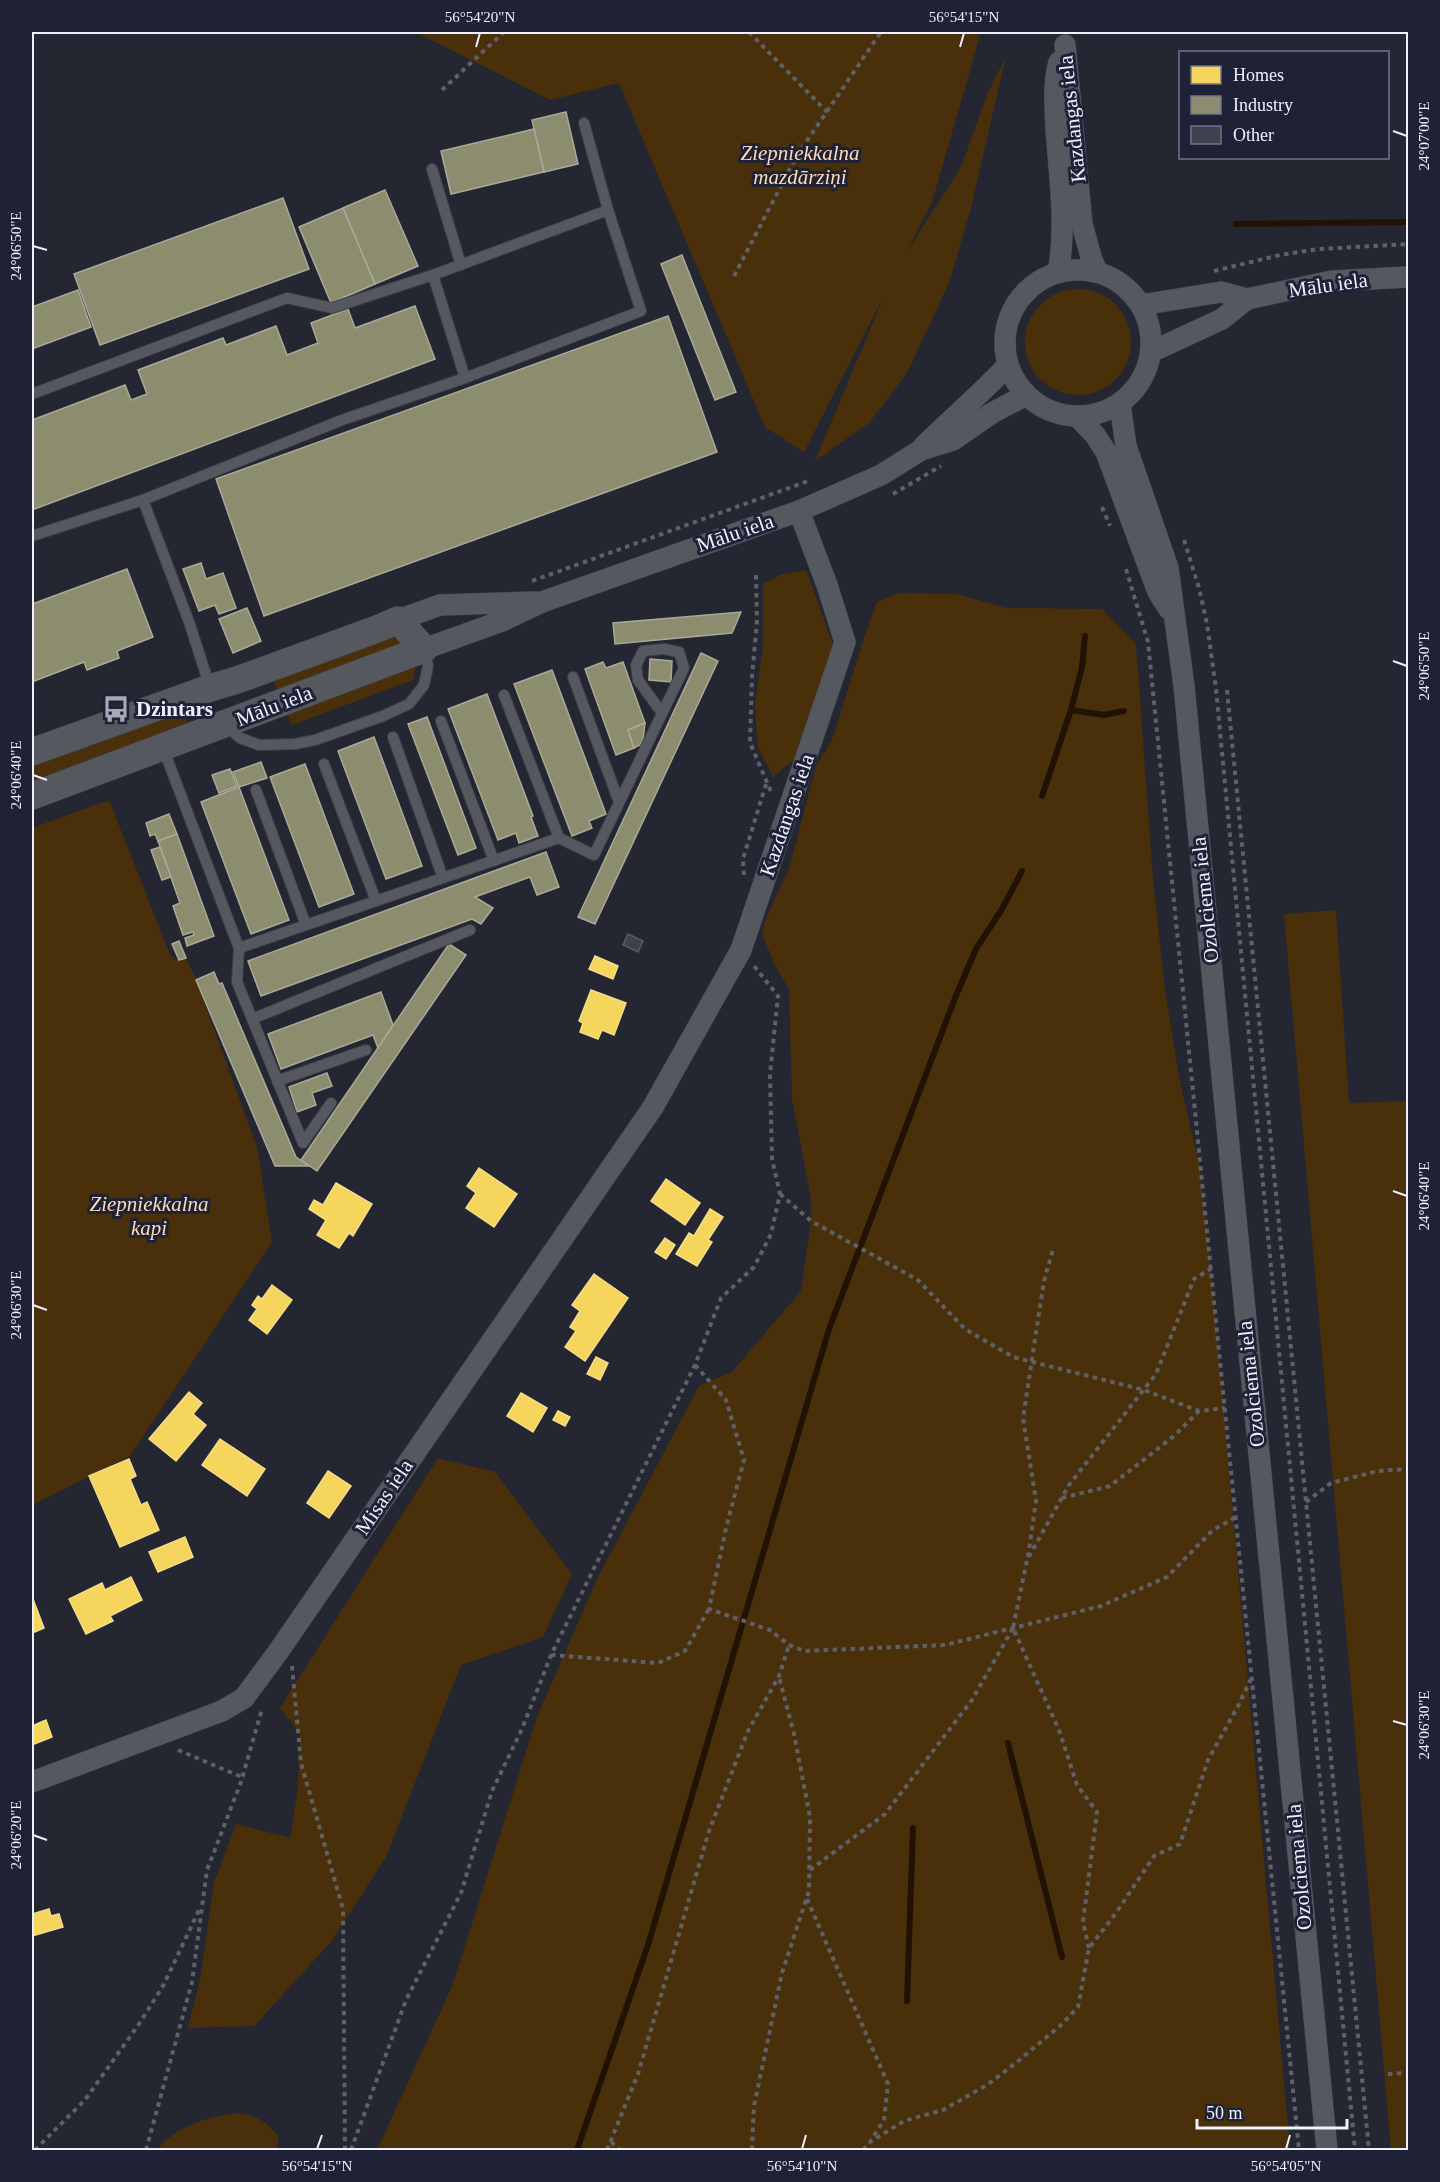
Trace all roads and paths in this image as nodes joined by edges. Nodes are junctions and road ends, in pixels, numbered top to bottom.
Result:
1 (504, 32) edge
2 (749, 32) edge
3 (881, 32) edge
4 (442, 90) dead end
5 (827, 112) junction
6 (584, 123) dead end
7 (432, 169) dead end
8 (608, 210) junction
9 (1408, 244) edge
10 (461, 265) junction
11 (1097, 272) junction
12 (1208, 272) dead end
13 (1058, 273) junction
14 (433, 275) junction
15 (734, 276) dead end
16 (1408, 277) edge
17 (1247, 299) junction
18 (1141, 305) junction
19 (1151, 352) junction
20 (1008, 364) junction
21 (465, 378) junction
22 (32, 394) edge
23 (1026, 395) junction
24 (1119, 404) junction
25 (1078, 417) junction
26 (921, 450) junction
27 (811, 480) dead end
28 (143, 500) junction
29 (1102, 507) dead end
30 (799, 511) junction
31 (1111, 528) dead end
32 (32, 536) edge
33 (1184, 540) dead end
34 (1123, 559) dead end
35 (756, 575) dead end
36 (525, 584) dead end
37 (542, 602) junction
38 (1174, 617) junction
39 (398, 620) junction
40 (424, 649) junction
41 (573, 677) dead end
42 (210, 688) junction
43 (1227, 690) dead end
44 (504, 695) dead end
45 (662, 713) junction
46 (441, 721) dead end
47 (224, 725) junction
48 (393, 737) dead end
49 (163, 748) junction
50 (32, 752) edge
51 (324, 764) dead end
52 (256, 790) dead end
53 (32, 796) edge
54 (619, 802) junction
55 (784, 823) junction
56 (559, 838) junction
57 (494, 861) junction
58 (443, 878) junction
59 (376, 901) junction
60 (306, 925) junction
61 (470, 930) dead end
62 (240, 948) junction
63 (741, 950) junction
64 (252, 1019) junction
65 (366, 1050) dead end
66 (277, 1081) junction
67 (331, 1103) dead end
68 (653, 1107) joint
69 (780, 1194) junction
70 (1053, 1249) dead end
71 (1212, 1268) junction
72 (1031, 1362) junction
73 (695, 1365) junction
74 (1144, 1390) junction
75 (1226, 1408) junction
76 (1199, 1411) junction
77 (1408, 1469) edge
78 (1061, 1498) junction
79 (1306, 1502) junction
80 (1236, 1517) junction
81 (1028, 1560) junction
82 (709, 1609) junction
83 (1013, 1628) junction
84 (289, 1635) junction
85 (789, 1645) junction
86 (552, 1655) junction
87 (779, 1676) junction
88 (1252, 1676) junction
89 (265, 1698) dead end
90 (142, 1739) junction
91 (243, 1777) junction
92 (32, 1782) edge
93 (809, 1870) junction
94 (806, 1898) junction
95 (202, 1905) junction
96 (1089, 1948) junction
97 (1408, 2073) edge
98 (1388, 2074) dead end
99 (611, 2142) junction
100 (870, 2142) junction
101 (35, 2151) edge
102 (146, 2151) edge
103 (345, 2151) edge
104 (351, 2151) edge
105 (608, 2151) edge
106 (620, 2151) edge
107 (752, 2151) edge
108 (863, 2151) edge
109 (1299, 2151) edge
110 (1327, 2151) edge
111 (1355, 2151) edge
112 (1369, 2151) edge

1 - 4 path
2 - 5 path
3 - 5 path
5 - 15 path
6 - 8 lane
7 - 10 lane
8 - 10 lane
8 - 21 lane
9 - 12 path
10 - 14 lane
11 - 13 street
11 - 13 street, Kazdangas iela
11 - 18 street
13 - 20 street
14 - 21 lane
14 - 22 lane
16 - 17 street, Mālu iela
17 - 18 street, Mālu iela
17 - 19 street, Mālu iela
18 - 19 street
19 - 24 street
20 - 23 street
20 - 26 street, Mālu iela
21 - 28 lane
23 - 25 street
23 - 26 street, Mālu iela
24 - 25 street
24 - 38 street, Ozolciema iela
25 - 38 street, Ozolciema iela
26 - 30 street, Mālu iela
27 - 36 path
28 - 32 lane
28 - 42 lane
29 - 31 path
30 - 37 street, Mālu iela
30 - 55 street, Kazdangas iela
33 - 111 path
34 - 71 path
35 - 55 path
37 - 39 street, Mālu iela
37 - 40 street, Mālu iela
38 - 110 street, Ozolciema iela
39 - 40 street
39 - 42 street, Mālu iela
40 - 47 street, Mālu iela
40 - 47 lane, Mālu iela
41 - 54 lane
42 - 47 street, Mālu iela
42 - 50 street, Mālu iela
43 - 79 path
44 - 56 lane
45 - 45 lane
45 - 54 lane
46 - 57 lane
47 - 49 street, Mālu iela
48 - 58 lane
49 - 53 street, Mālu iela
49 - 62 lane
51 - 59 lane
52 - 60 lane
54 - 56 lane
55 - 63 street, Kazdangas iela
56 - 57 lane
57 - 58 lane
58 - 59 lane
59 - 60 lane
60 - 62 lane
61 - 64 lane
62 - 64 lane
63 - 68 street, Kazdangas iela
63 - 69 path
64 - 66 lane
65 - 66 lane
66 - 67 lane
68 - 84 street, Misas iela
69 - 72 path
69 - 73 path
70 - 72 path
71 - 74 path
71 - 75 path
72 - 74 path
72 - 81 path
73 - 82 path
73 - 86 path
74 - 76 path
74 - 78 path
75 - 76 path
75 - 80 path
76 - 78 path
77 - 79 path
78 - 81 path
79 - 112 path
80 - 83 path
80 - 88 path
81 - 83 path
82 - 85 path
82 - 86 path
83 - 85 path
83 - 93 path
83 - 96 path
84 - 90 street, Misas iela
84 - 103 path
85 - 87 path
86 - 104 path
87 - 93 path
87 - 99 path
88 - 96 path
88 - 109 path
89 - 91 path
90 - 91 path
90 - 92 street, Misas iela
91 - 95 path
93 - 94 path
94 - 100 path
94 - 107 path
95 - 101 path
95 - 102 path
96 - 100 path
97 - 98 path
99 - 105 path
99 - 106 path
100 - 108 path

